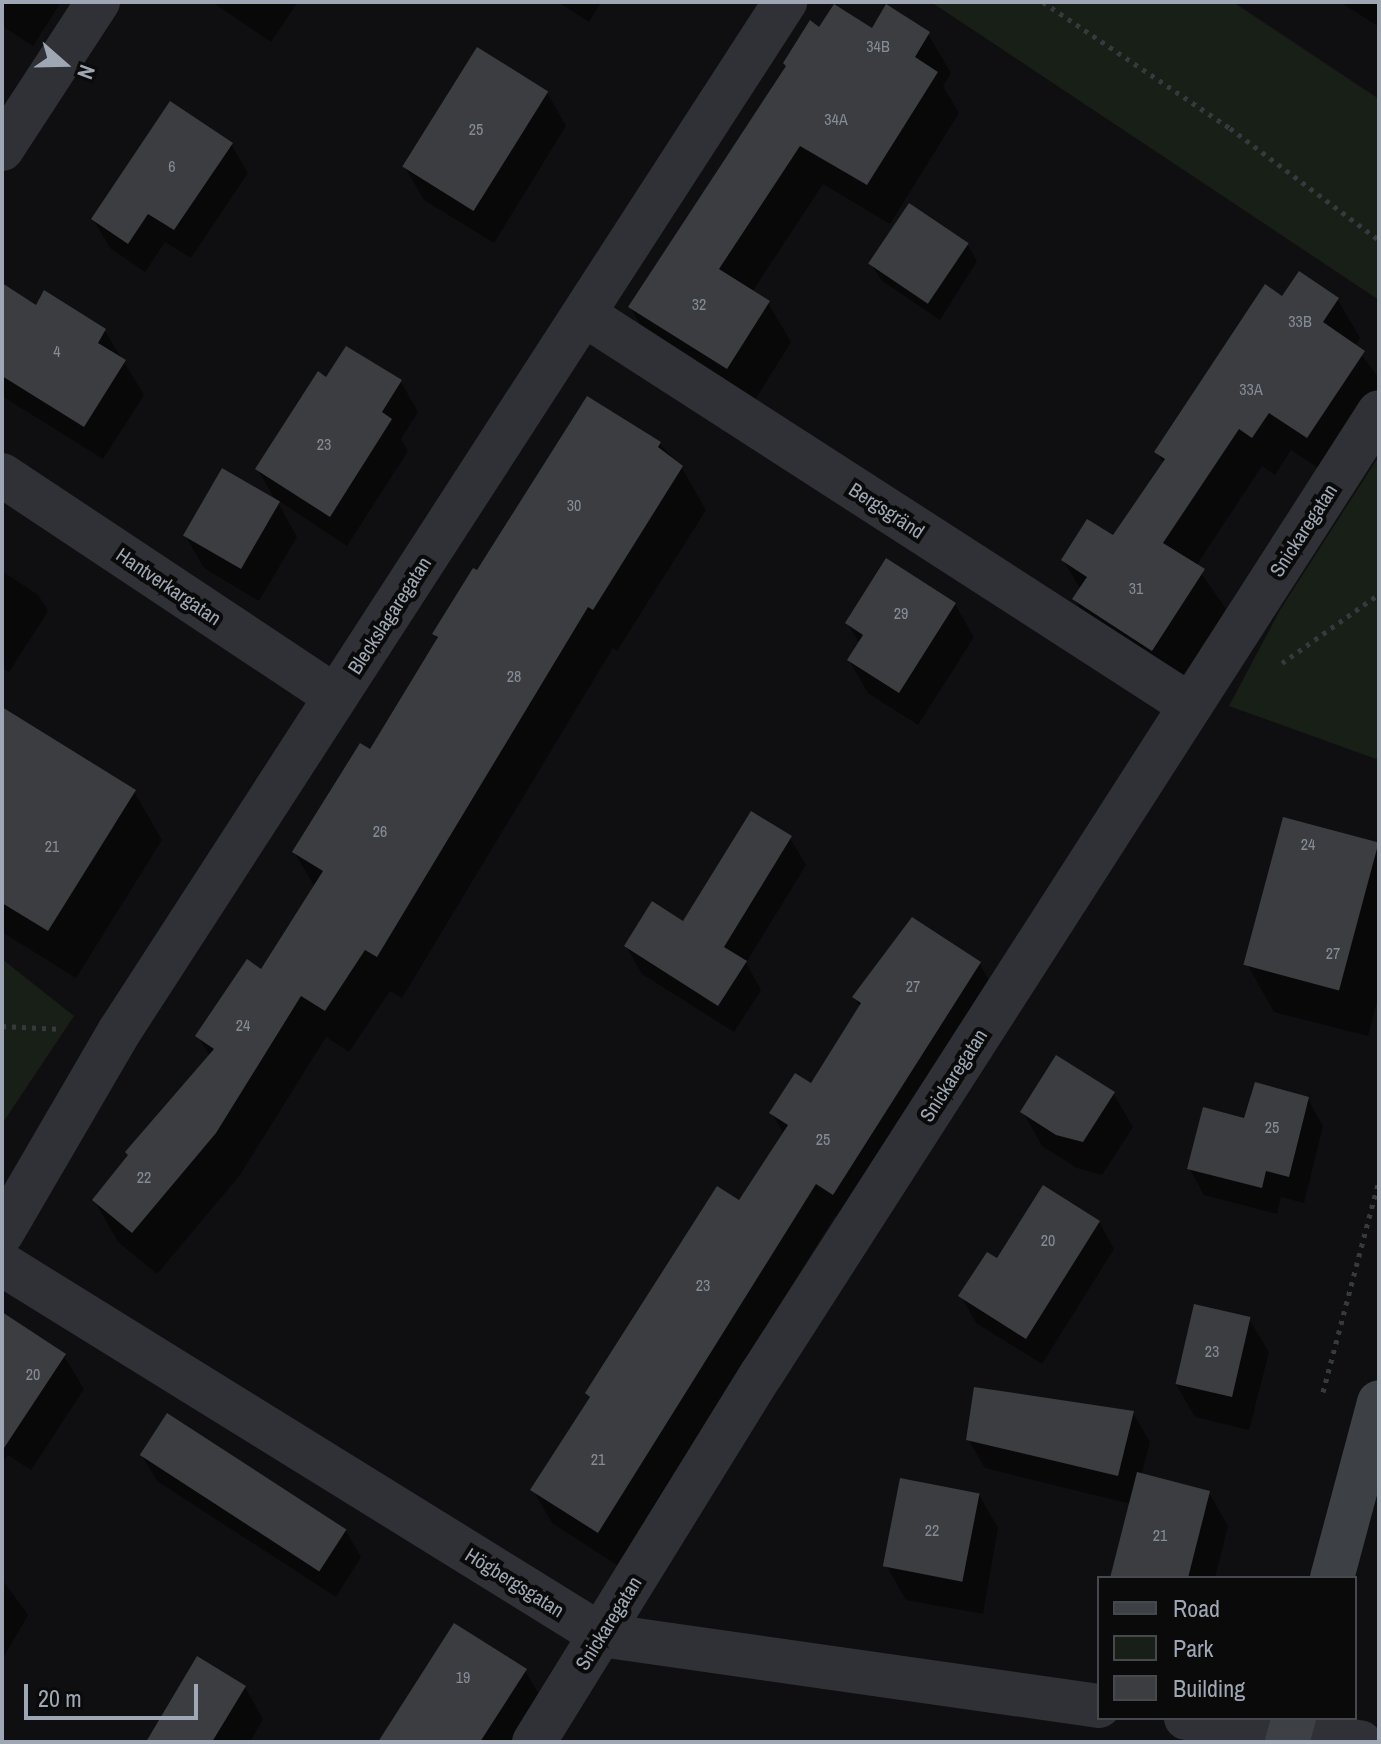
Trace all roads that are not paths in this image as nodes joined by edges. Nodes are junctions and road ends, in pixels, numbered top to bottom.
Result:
1 (98, 2) edge
2 (785, 2) edge
3 (2, 149) edge
4 (585, 315) junction
5 (1379, 412) edge
6 (2, 475) edge
7 (335, 696) junction
8 (1190, 705) junction
9 (2, 1233) edge
10 (2, 1264) edge
11 (1379, 1402) edge
12 (1333, 1576) edge
13 (601, 1635) junction
14 (1097, 1706) edge
15 (1202, 1720) edge
16 (1290, 1731) edge
17 (534, 1742) edge
18 (1360, 1742) edge

1 - 3 street
2 - 4 street, Bleckslagaregatan
4 - 7 street, Bleckslagaregatan
4 - 8 street, Bergsgränd
5 - 8 street, Snickaregatan
6 - 7 street, Hantverkargatan
7 - 9 street, Bleckslagaregatan
8 - 13 street, Snickaregatan
10 - 13 street, Högbergsgatan
11 - 12 main road
13 - 14 street, Högbergsgatan
13 - 17 street, Snickaregatan
15 - 16 street
16 - 18 street

